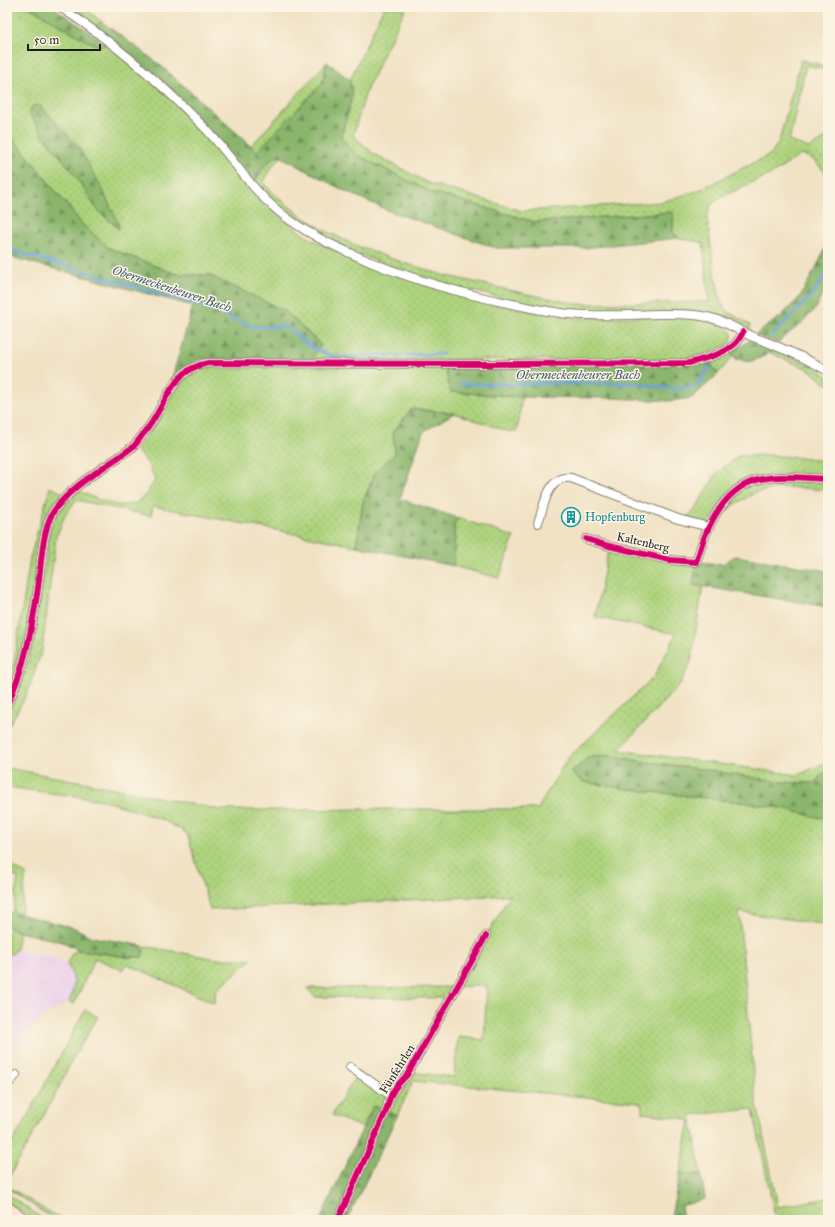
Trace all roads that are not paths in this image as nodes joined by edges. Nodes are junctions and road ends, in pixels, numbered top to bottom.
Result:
1 (60, 7) edge
2 (743, 332) junction
3 (828, 371) edge
4 (828, 479) edge
5 (538, 523) dead end
6 (709, 528) junction
7 (586, 539) dead end
8 (7, 705) edge
9 (486, 936) dead end
10 (350, 1067) dead end
11 (16, 1075) dead end
12 (7, 1086) edge
13 (390, 1095) junction
14 (7, 1208) edge
15 (24, 1220) edge
16 (338, 1220) edge

1 - 2 street
2 - 3 street
2 - 8 street
4 - 6 street
5 - 6 street
6 - 7 street, Kaltenberg
9 - 13 street, Fünfehrlen
10 - 13 street, Fünfehrlen
11 - 12 street
13 - 16 street, Fünfehrlen
14 - 15 main road

